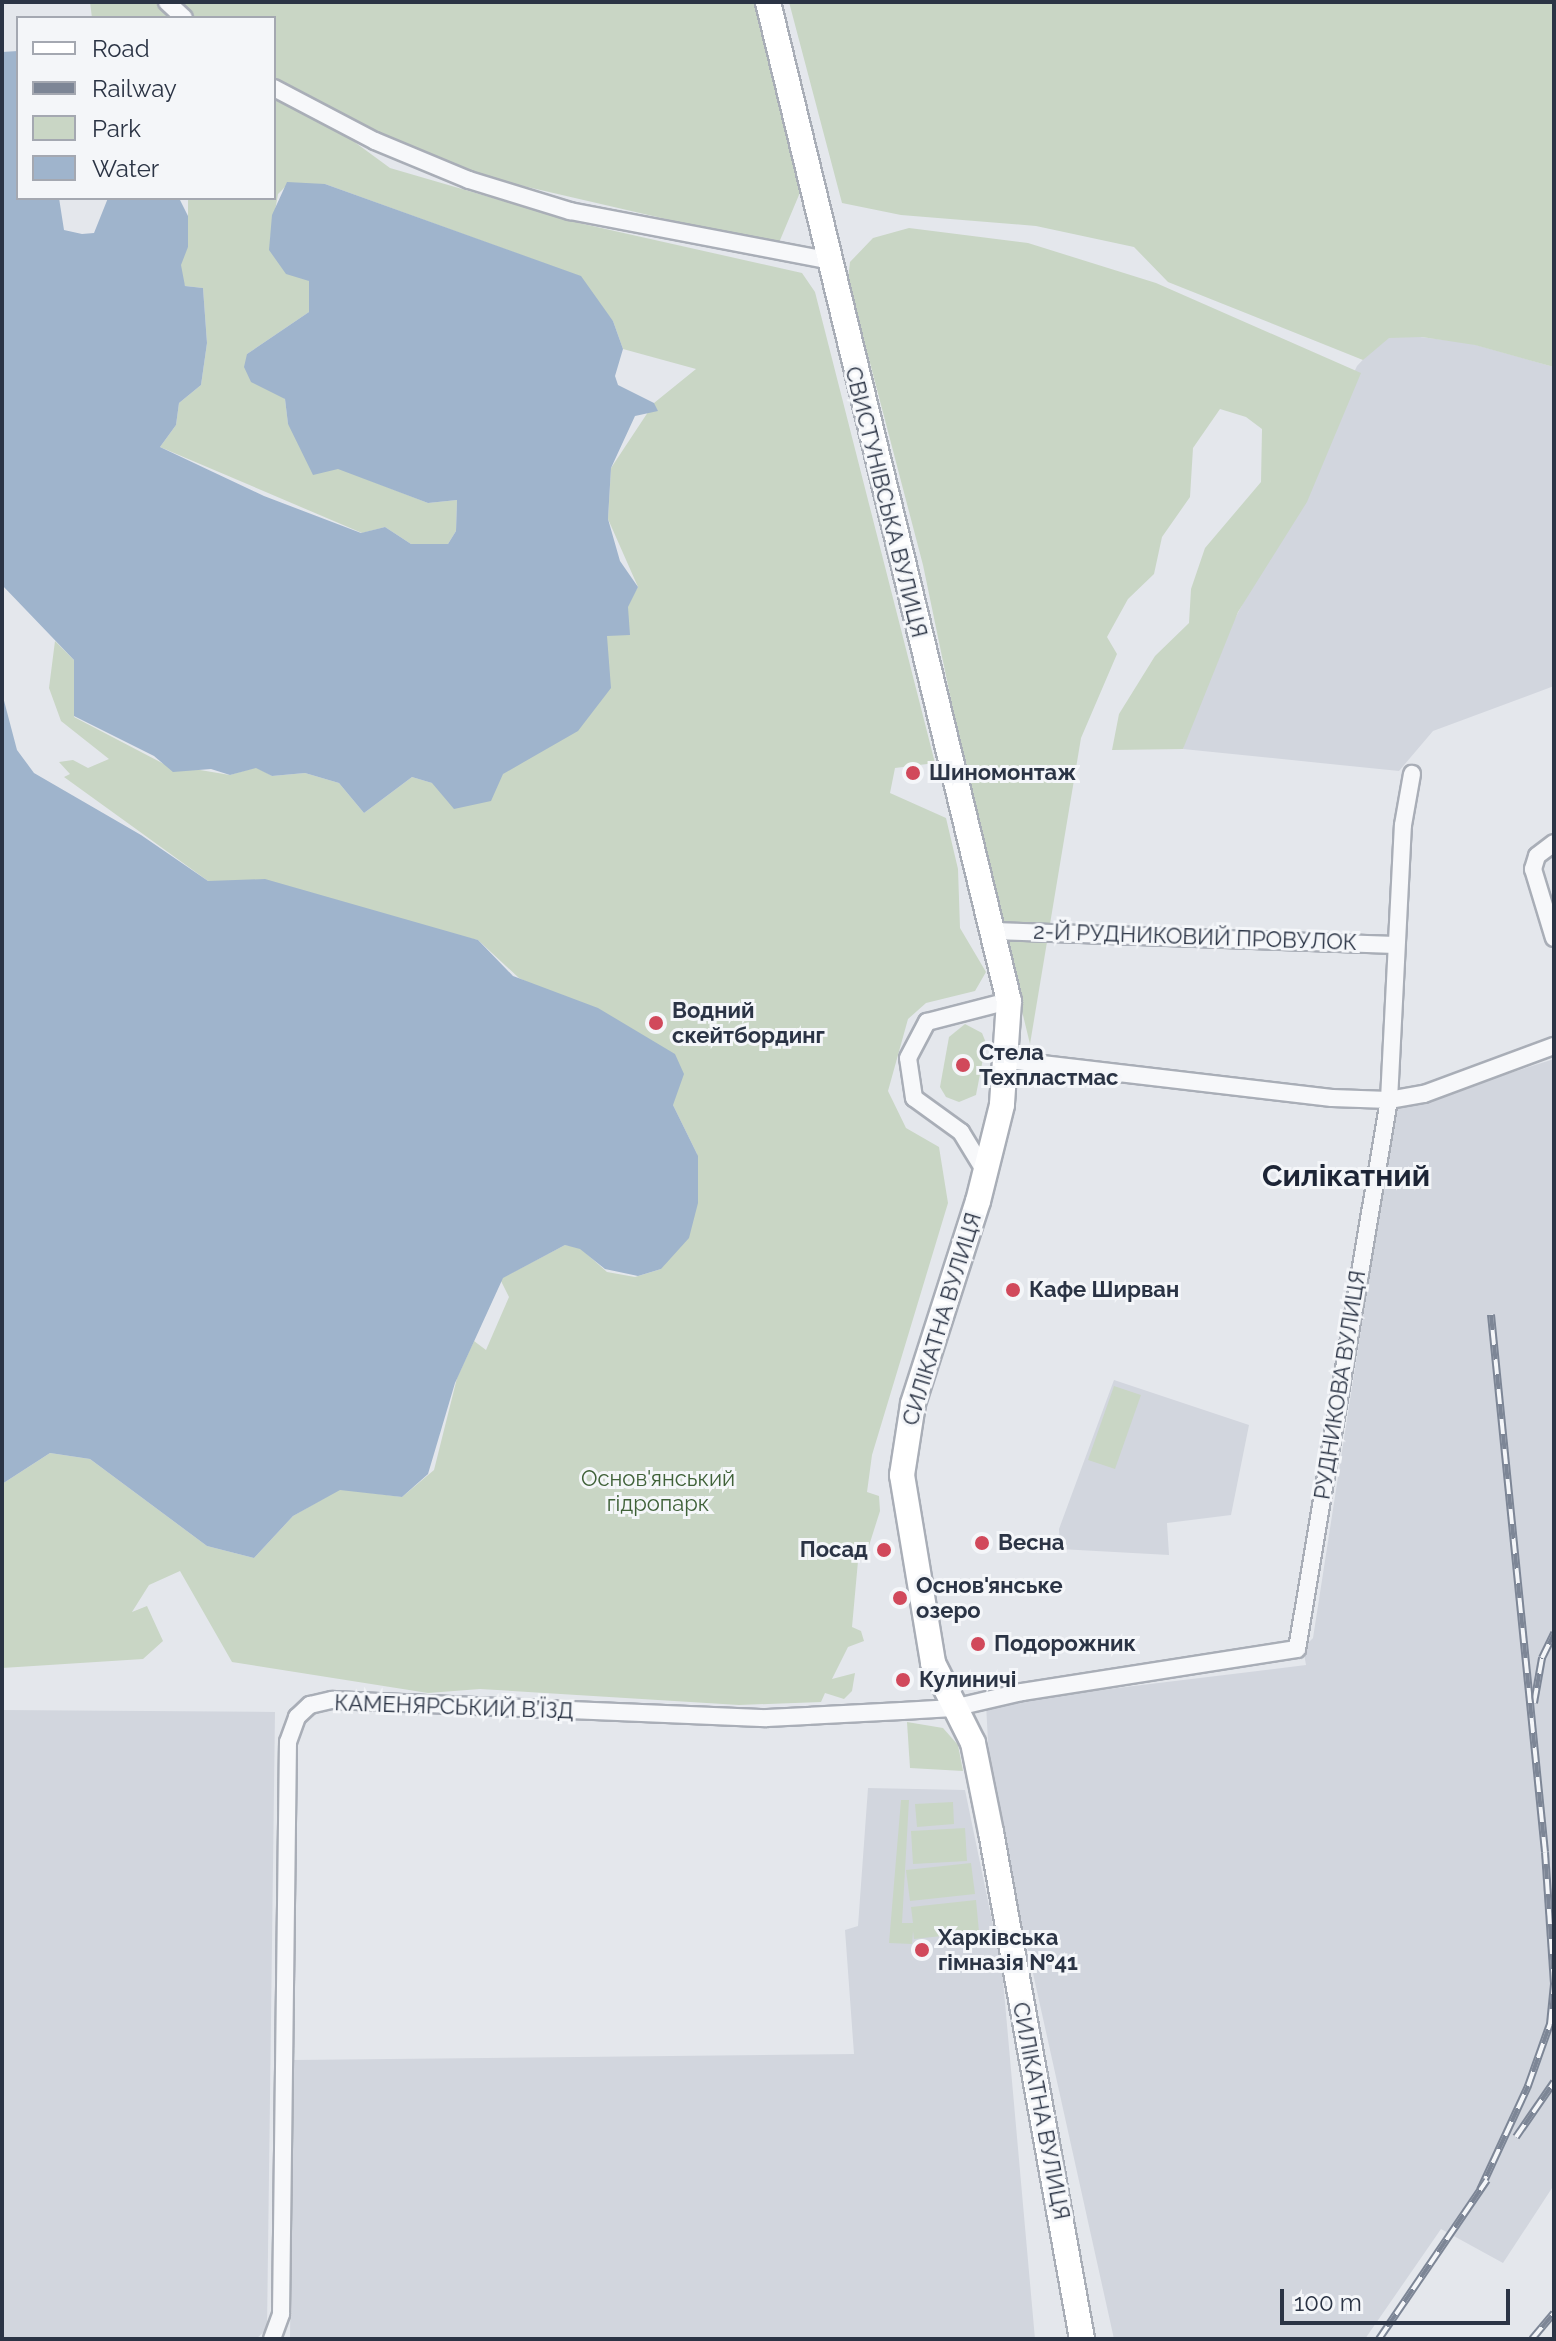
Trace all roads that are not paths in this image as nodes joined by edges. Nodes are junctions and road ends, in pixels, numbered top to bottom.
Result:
1 (167, 2) edge
2 (768, 2) edge
3 (182, 16) edge
4 (276, 89) edge
5 (832, 261) junction
6 (1412, 774) dead end
7 (1554, 843) edge
8 (995, 931) junction
9 (1554, 938) edge
10 (1395, 945) junction
11 (1009, 1001) junction
12 (1554, 1046) edge
13 (1008, 1060) junction
14 (1389, 1100) junction
15 (986, 1173) junction
16 (953, 1708) junction
17 (272, 2339) edge
18 (1082, 2339) edge

1 - 3 street
2 - 5 main road, СВИСТУНІВСЬКА ВУЛИЦЯ
4 - 5 street
5 - 8 main road, СВИСТУНІВСЬКА ВУЛИЦЯ
6 - 10 street, РУДНИКОВА ВУЛИЦЯ
7 - 9 street
8 - 10 street, 2-Й РУДНИКОВИЙ ПРОВУЛОК
8 - 11 main road, СВИСТУНІВСЬКА ВУЛИЦЯ
10 - 14 street, РУДНИКОВА ВУЛИЦЯ
11 - 13 main road, СИЛІКАТНА ВУЛИЦЯ
11 - 15 street
12 - 14 street
13 - 14 street
13 - 15 main road, СИЛІКАТНА ВУЛИЦЯ
14 - 16 street, РУДНИКОВА ВУЛИЦЯ
15 - 16 main road, СИЛІКАТНА ВУЛИЦЯ
16 - 17 street, КАМЕНЯРСЬКИЙ В’ЇЗД
16 - 18 main road, СИЛІКАТНА ВУЛИЦЯ

